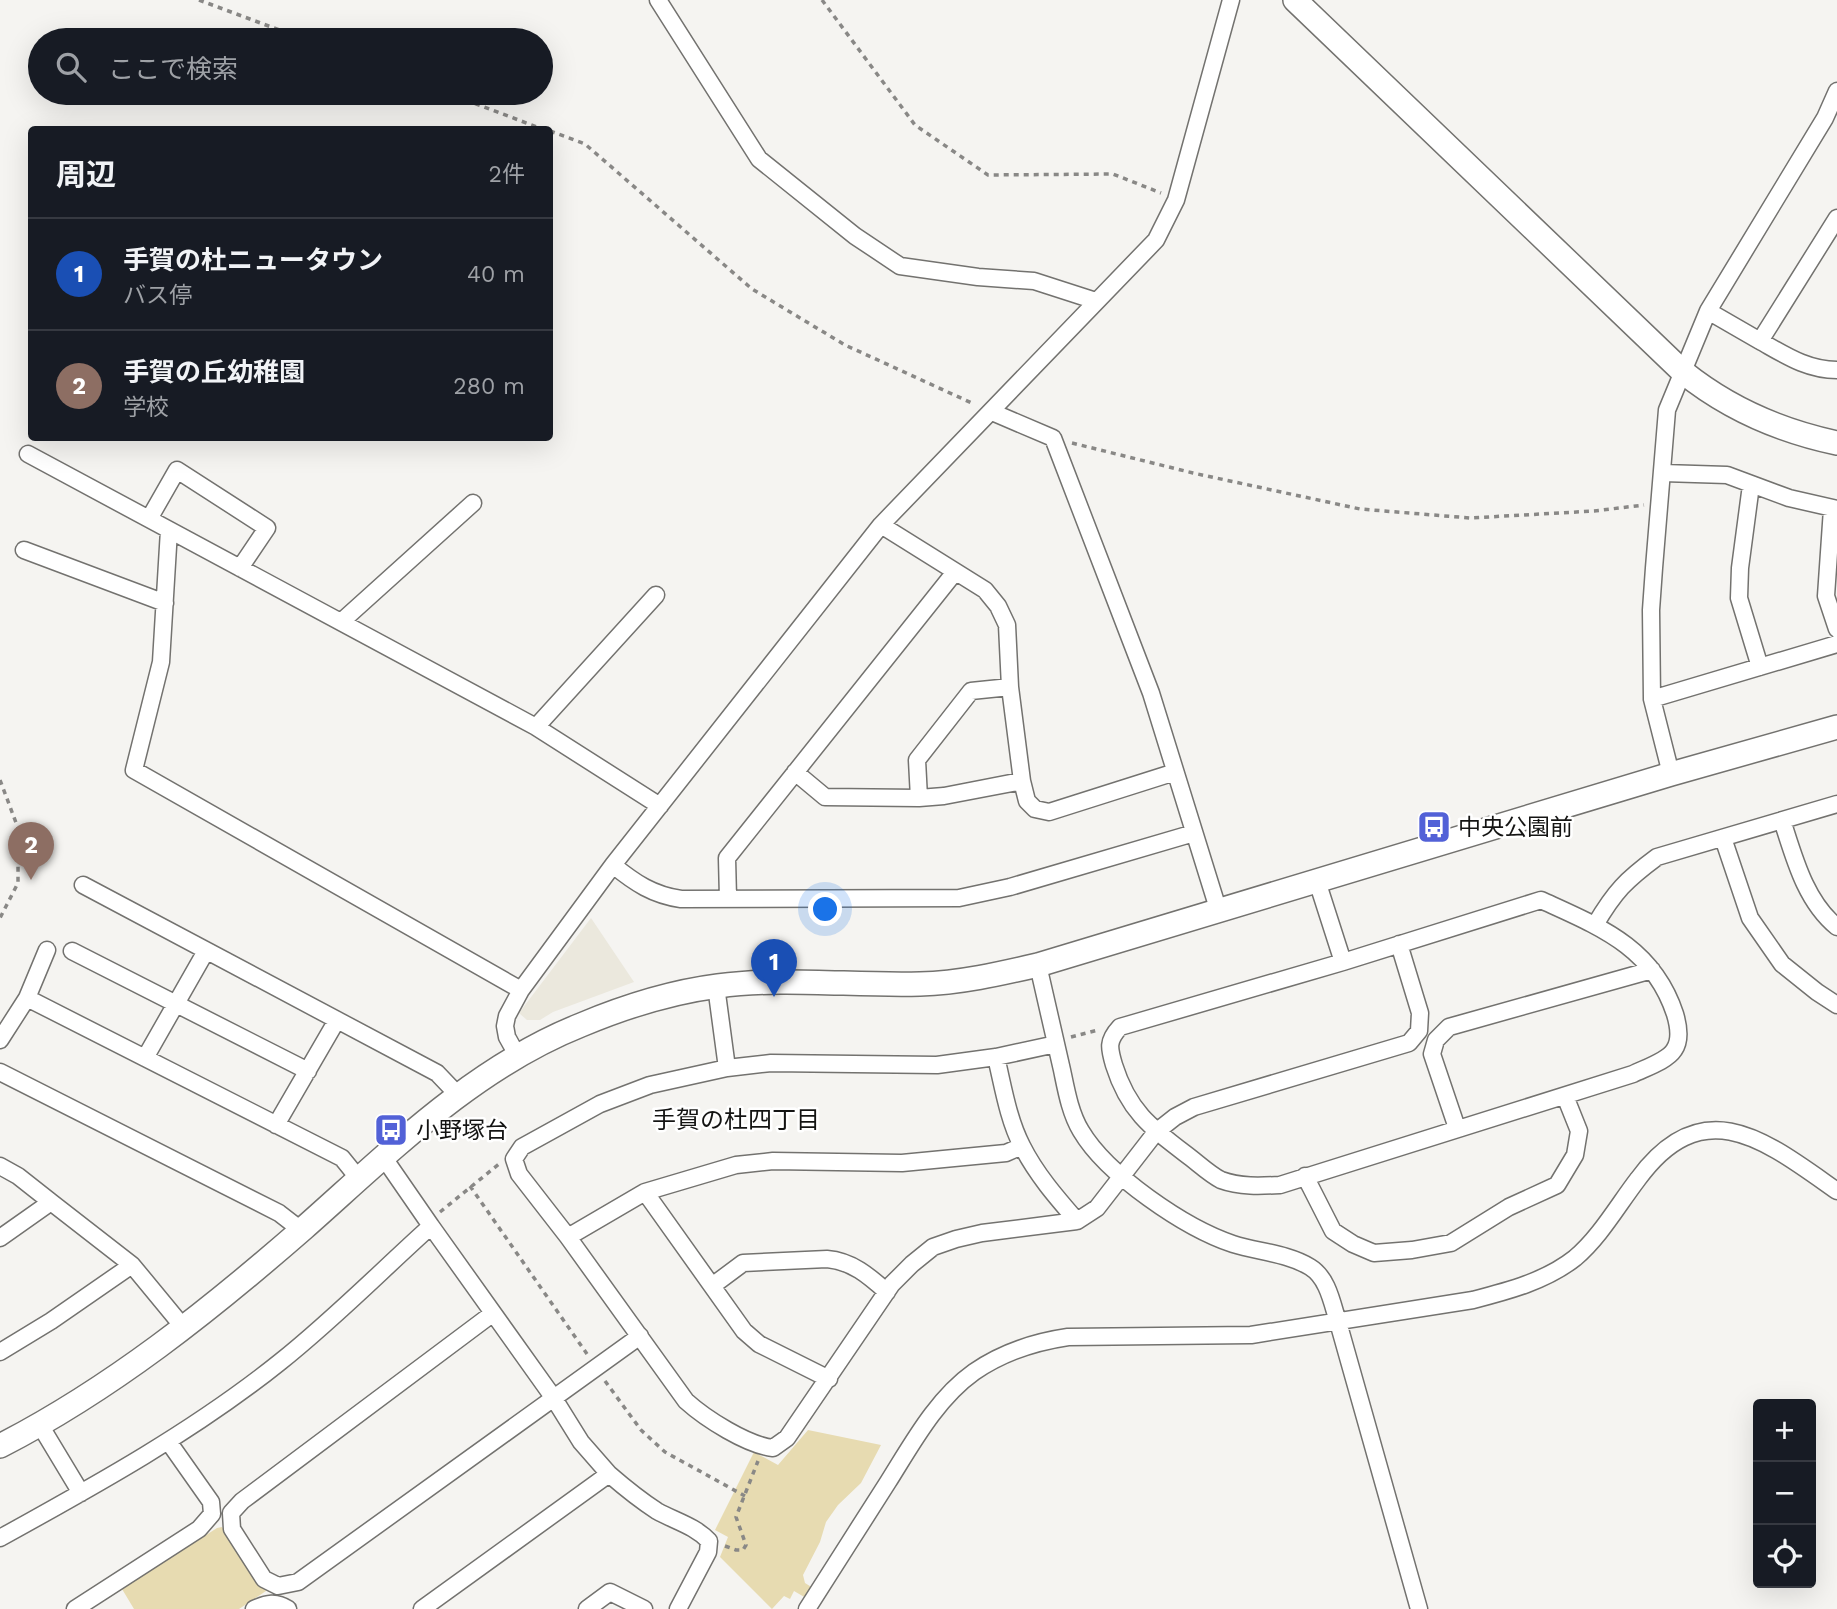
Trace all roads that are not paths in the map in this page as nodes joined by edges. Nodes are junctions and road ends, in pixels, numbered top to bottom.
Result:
1 (658, 0) edge
2 (1231, 0) edge
3 (1295, 0) edge
4 (1837, 91) edge
5 (1837, 218) edge
6 (1831, 241) edge
7 (1096, 300) junction
8 (1708, 311) junction
9 (1760, 341) junction
10 (1837, 370) edge
11 (1683, 372) junction
12 (992, 412) junction
13 (1837, 443) edge
14 (27, 454) dead end
15 (1663, 472) junction
16 (1751, 485) junction
17 (473, 503) dead end
18 (1835, 509) edge
19 (149, 519) junction
20 (881, 525) junction
21 (169, 530) junction
22 (24, 550) dead end
23 (240, 568) junction
24 (955, 572) junction
25 (656, 595) dead end
26 (164, 603) junction
27 (341, 622) junction
28 (1837, 629) edge
29 (1837, 644) edge
30 (1760, 667) junction
31 (1010, 687) junction
32 (1652, 699) junction
33 (536, 727) junction
34 (1837, 727) edge
35 (795, 772) junction
36 (1175, 772) junction
37 (1671, 774) junction
38 (1022, 781) junction
39 (919, 798) junction
40 (1837, 804) edge
41 (660, 806) junction
42 (1782, 820) junction
43 (1194, 833) junction
44 (1723, 838) junction
45 (613, 865) junction
46 (1317, 881) junction
47 (83, 885) dead end
48 (728, 898) junction
49 (1219, 912) junction
50 (1595, 925) junction
51 (1837, 927) edge
52 (1399, 944) junction
53 (47, 950) dead end
54 (72, 951) dead end
55 (206, 951) junction
56 (1343, 962) junction
57 (1038, 965) junction
58 (1652, 970) junction
59 (716, 986) junction
60 (521, 990) junction
61 (27, 998) junction
62 (176, 1003) junction
63 (1837, 1005) edge
64 (337, 1020) junction
65 (0, 1040) edge
66 (1056, 1044) junction
67 (517, 1055) junction
68 (996, 1057) junction
69 (145, 1058) junction
70 (727, 1068) junction
71 (308, 1071) junction
72 (0, 1072) edge
73 (458, 1095) junction
74 (1565, 1097) junction
75 (276, 1125) junction
76 (1457, 1128) junction
77 (1156, 1132) junction
78 (1022, 1146) junction
79 (384, 1158) junction
80 (0, 1166) edge
81 (1121, 1175) junction
82 (1305, 1176) junction
83 (359, 1179) junction
84 (1837, 1191) edge
85 (645, 1192) junction
86 (51, 1202) junction
87 (1077, 1222) junction
88 (431, 1226) junction
89 (301, 1230) junction
90 (568, 1237) junction
91 (0, 1238) edge
92 (132, 1265) junction
93 (712, 1286) junction
94 (887, 1292) junction
95 (492, 1314) junction
96 (1338, 1322) junction
97 (184, 1328) junction
98 (640, 1336) junction
99 (0, 1352) edge
100 (829, 1379) junction
101 (553, 1397) junction
102 (40, 1425) junction
103 (168, 1441) junction
104 (0, 1446) edge
105 (609, 1474) junction
106 (81, 1493) junction
107 (0, 1538) edge
108 (75, 1609) edge
109 (254, 1609) edge
110 (288, 1609) edge
111 (422, 1609) edge
112 (587, 1609) edge
113 (644, 1609) edge
114 (678, 1609) edge
115 (807, 1609) edge
116 (1419, 1609) edge

1 - 7 street
2 - 7 street
3 - 11 street
4 - 8 street
5 - 6 street
6 - 9 street
7 - 12 street
8 - 9 street
8 - 11 street
9 - 10 street
11 - 13 street
11 - 15 street
12 - 20 street
12 - 36 street
14 - 19 street
15 - 16 street
15 - 32 street
16 - 18 street
16 - 30 street
17 - 27 street
18 - 28 street
19 - 21 street
19 - 23 street
20 - 24 street
20 - 41 street
21 - 23 street
21 - 26 street
22 - 26 street
23 - 27 street
24 - 31 street
24 - 35 street
25 - 33 street
26 - 60 street
27 - 33 street
29 - 30 street
30 - 32 street
31 - 38 street
31 - 39 street
32 - 37 street
33 - 41 street
34 - 37 street
35 - 39 street
35 - 48 street
36 - 38 street
36 - 43 street
37 - 46 street
38 - 39 street
40 - 42 street
41 - 45 street
42 - 44 street
42 - 51 street
43 - 48 street
43 - 49 street
44 - 50 street
44 - 63 street
45 - 48 street
45 - 60 street
46 - 49 street
46 - 56 street
47 - 55 street
49 - 57 street
50 - 52 street
50 - 58 street
52 - 56 street
52 - 77 street
53 - 61 street
54 - 62 street
55 - 62 street
55 - 64 street
56 - 77 street
57 - 59 street
57 - 66 street
58 - 74 street
58 - 76 street
59 - 67 street
59 - 70 street
60 - 67 street
61 - 65 street
61 - 69 street
62 - 69 street
62 - 71 street
64 - 71 street
64 - 73 street
66 - 68 street
66 - 81 street
67 - 73 street
68 - 70 street
68 - 78 street
69 - 75 street
70 - 90 street
71 - 75 street
72 - 89 street
73 - 79 street
74 - 76 street
74 - 82 street
75 - 83 street
76 - 82 street
77 - 81 street
77 - 82 street
78 - 85 street
78 - 87 street
79 - 83 street
79 - 88 street
80 - 86 street
81 - 87 street
81 - 96 street
83 - 89 street
84 - 96 street
85 - 90 street
85 - 93 street
86 - 91 street
86 - 92 street
87 - 94 street
88 - 95 street
88 - 103 street
89 - 97 street
90 - 98 street
92 - 97 street
92 - 99 street
93 - 94 street
93 - 100 street
94 - 100 street
95 - 101 street
95 - 101 street
96 - 115 street
96 - 116 street
97 - 102 street
98 - 100 street
98 - 101 street
101 - 105 street
102 - 104 street
102 - 106 street
103 - 106 street
103 - 108 street
105 - 111 street
105 - 114 street
106 - 107 street
109 - 110 street
112 - 113 street

